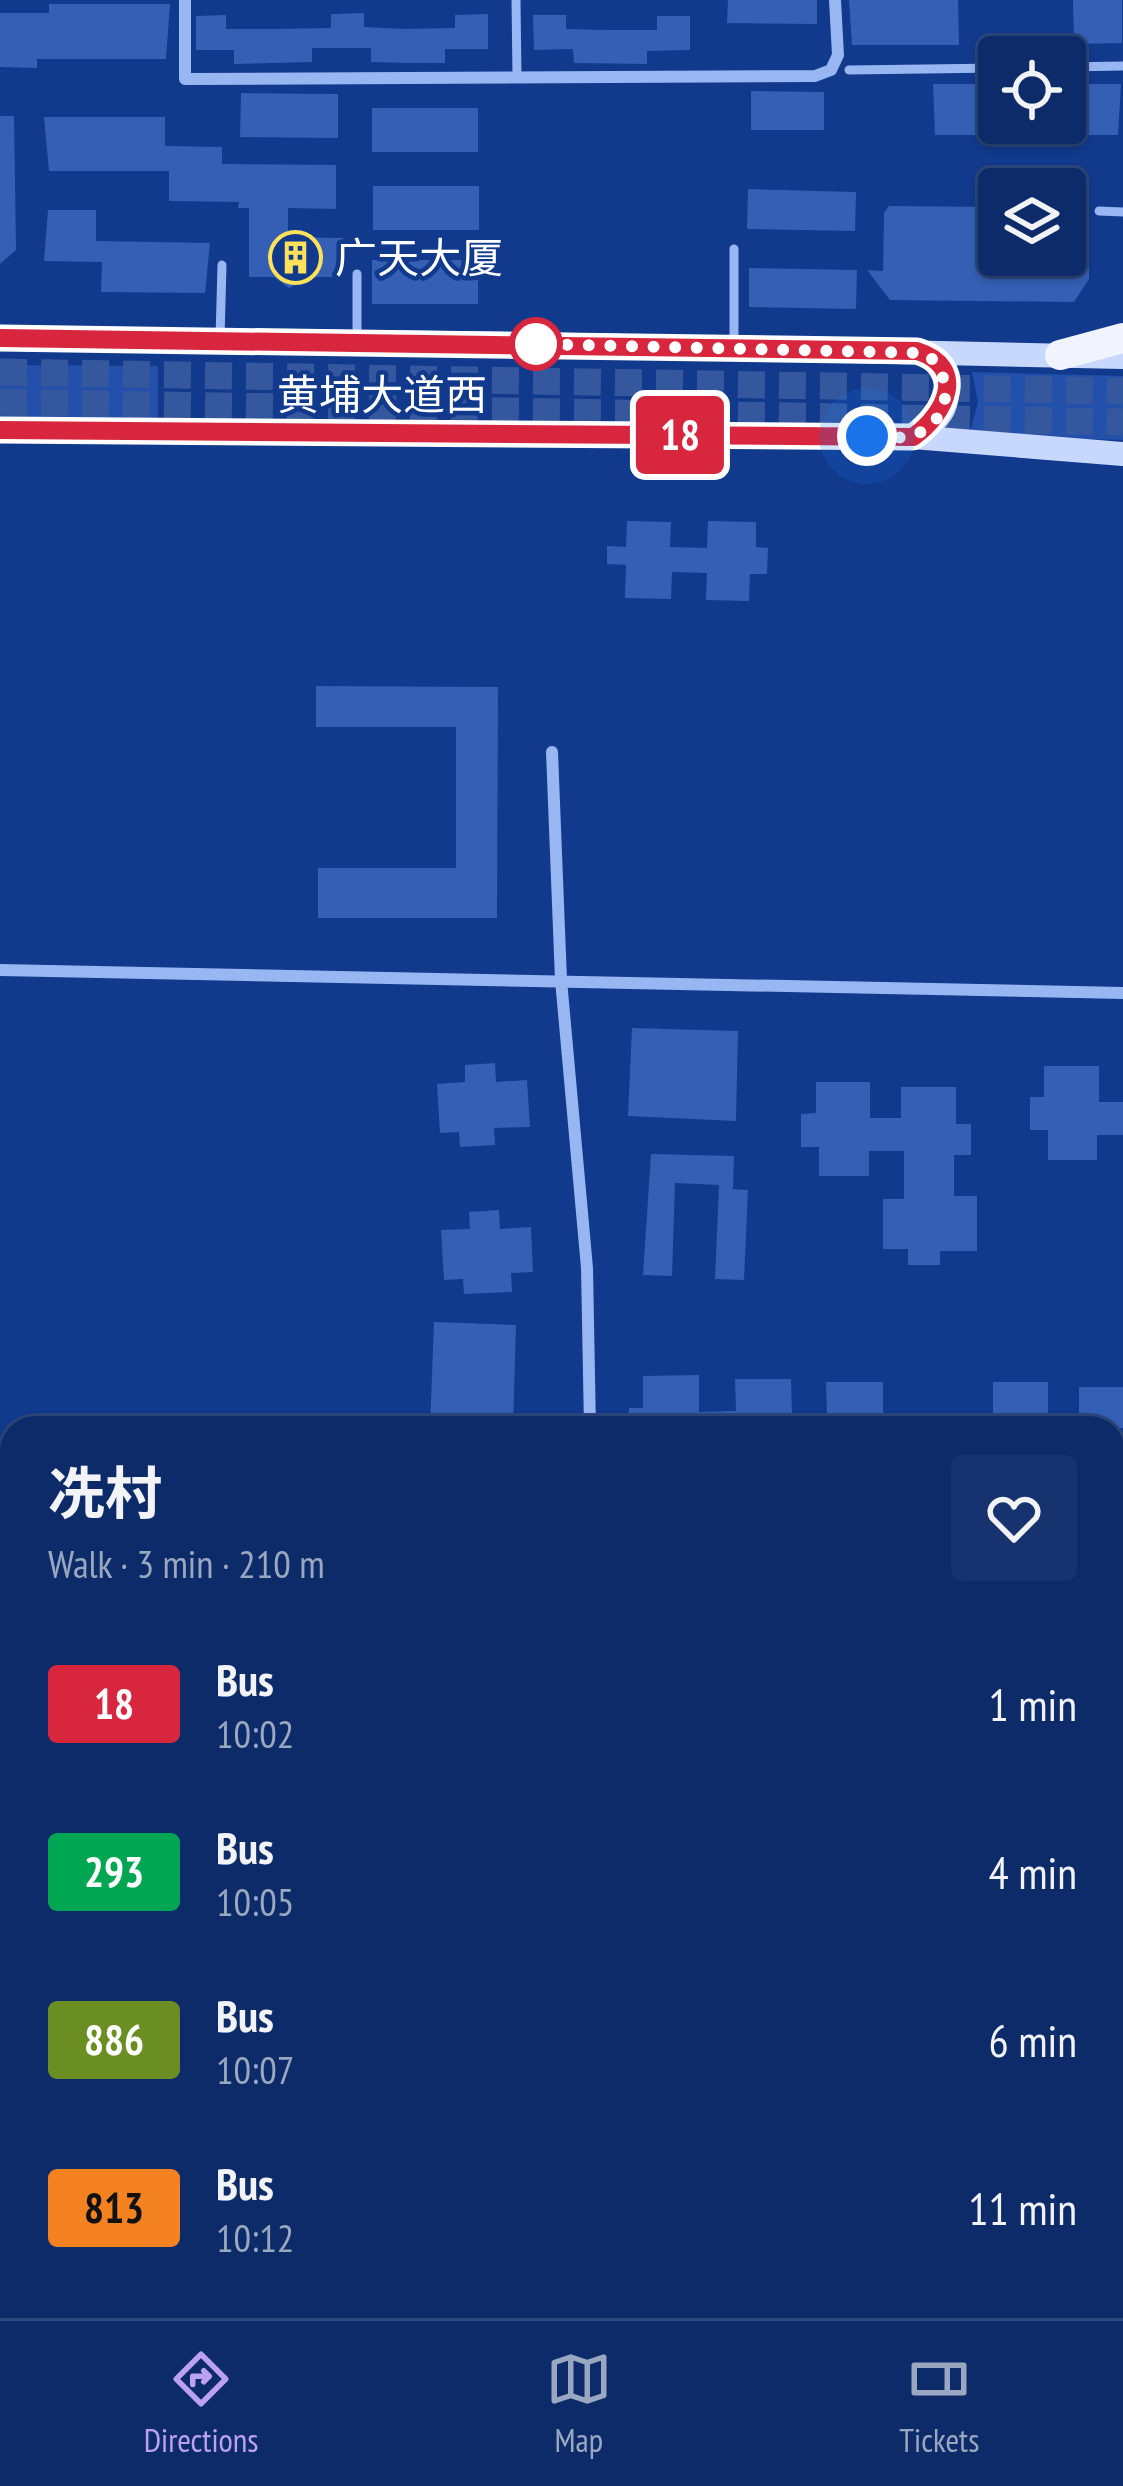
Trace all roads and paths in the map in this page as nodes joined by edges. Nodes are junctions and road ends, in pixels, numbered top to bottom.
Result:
1 (185, 0) edge
2 (516, 0) edge
3 (835, 0) edge
4 (1123, 66) edge
5 (1086, 67) edge
6 (978, 68) edge
7 (849, 70) dead end
8 (517, 77) junction
9 (1099, 211) dead end
10 (1123, 212) edge
11 (734, 249) dead end
12 (221, 265) dead end
13 (357, 274) dead end
14 (0, 338) edge
15 (1123, 338) edge
16 (220, 341) junction
17 (357, 342) junction
18 (734, 349) junction
19 (917, 351) junction
20 (1060, 355) junction
21 (1123, 357) edge
22 (0, 430) edge
23 (913, 437) junction
24 (1123, 454) edge
25 (552, 752) dead end
26 (0, 970) edge
27 (561, 980) junction
28 (1123, 993) edge
29 (590, 1416) edge

1 - 8 street
2 - 8 lane
3 - 8 street
4 - 5 lane
6 - 7 lane
9 - 10 lane
11 - 18 lane
12 - 16 lane
13 - 17 lane
14 - 16 main road, 黄埔大道西
15 - 20 highway
16 - 17 main road, 黄埔大道西
17 - 18 main road, 黄埔大道西
18 - 19 main road, 黄埔大道西
19 - 20 main road, 黄埔大道西
19 - 23 main road
20 - 21 main road, 黄埔大道西
22 - 23 main road, 黄埔大道西
23 - 24 main road, 黄埔大道西
25 - 27 street
26 - 27 street
27 - 28 street
27 - 29 street

